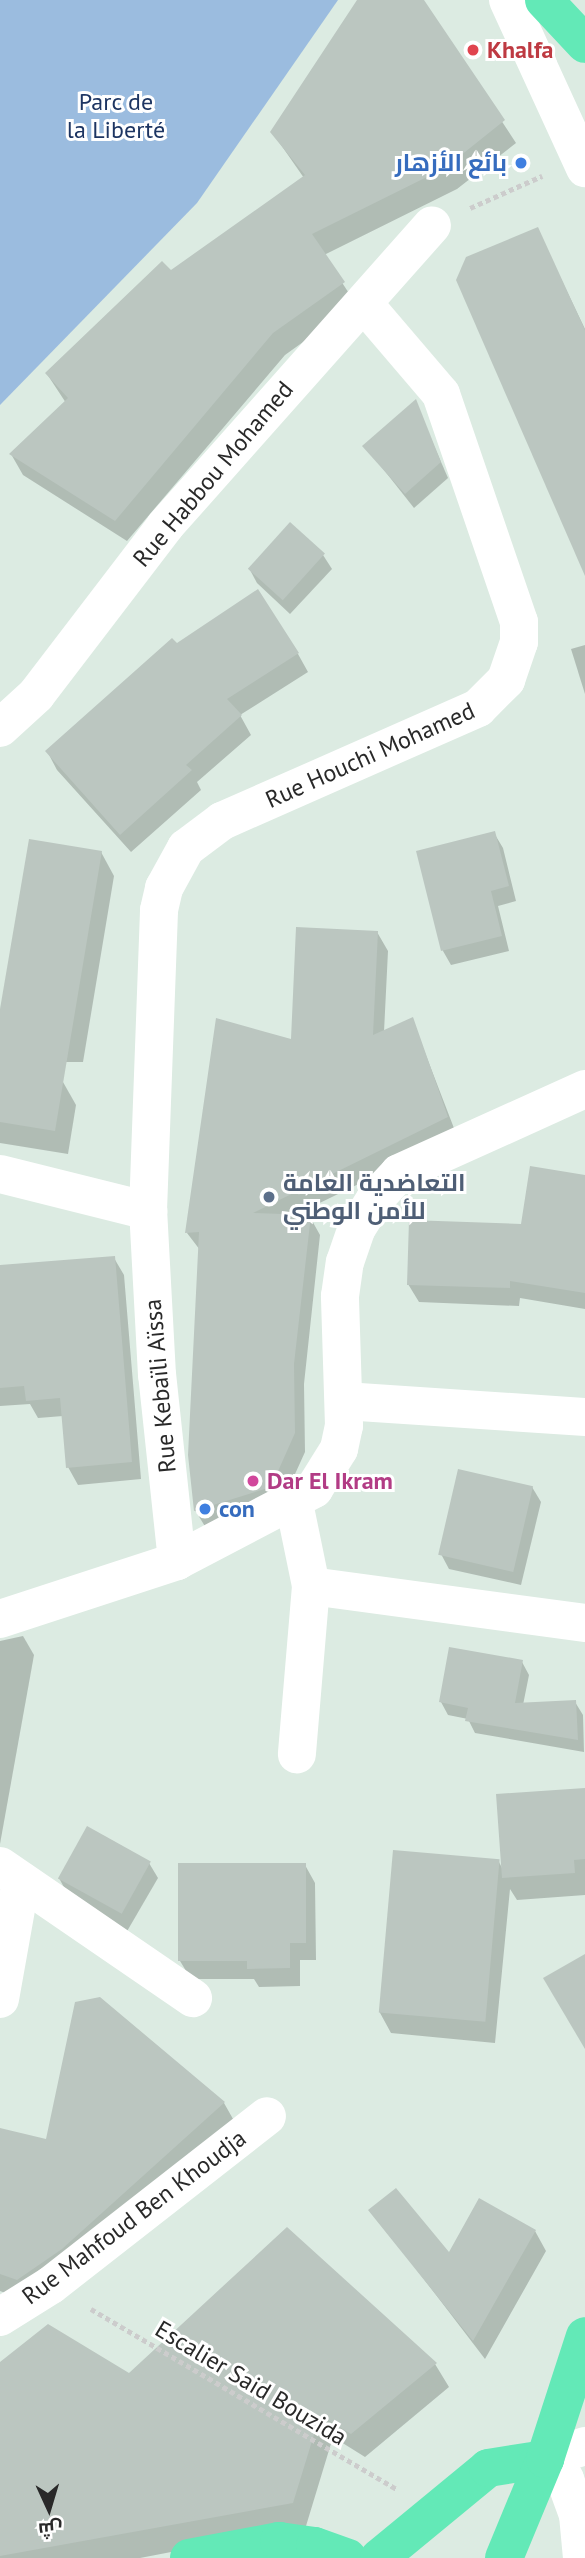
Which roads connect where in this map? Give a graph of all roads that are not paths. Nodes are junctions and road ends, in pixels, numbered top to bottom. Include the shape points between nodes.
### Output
1 (508, 0) edge
2 (544, 0) edge
3 (585, 44) edge
4 (583, 163) edge
5 (432, 225) road end
6 (365, 304) junction
7 (0, 728) edge
8 (585, 1089) edge
9 (0, 1174) edge
10 (148, 1211) junction
11 (344, 1401) junction
12 (585, 1417) edge
13 (294, 1503) junction
14 (177, 1560) junction
15 (311, 1586) junction
16 (0, 1619) edge
17 (585, 1623) edge
18 (297, 1754) dead end
19 (11, 1873) edge
20 (0, 1998) edge
21 (193, 1998) dead end
22 (267, 2116) dead end
23 (0, 2317) edge
24 (585, 2336) edge
25 (585, 2446) edge
26 (545, 2459) junction
27 (509, 2555) edge
28 (189, 2558) edge
29 (348, 2558) edge
30 (379, 2558) edge
31 (582, 2558) edge

1 - 4 street
2 - 3 main road
5 - 6 street, Rue Habbou Mohamed
6 - 7 street, Rue Habbou Mohamed via 164,526 36,695
6 - 10 street, Rue Houchi Mohamed via 441,394 519,622 514,662 494,696 478,708 222,821 202,832 172,867 159,910
8 - 11 street via 399,1173 376,1199 357,1228 345,1262 340,1296
9 - 10 street
10 - 14 street, Rue Kebaïli Aïssa via 157,1375
11 - 12 street
11 - 13 street via 339,1449 314,1489
13 - 14 street
13 - 15 street
14 - 16 street
15 - 17 street
15 - 18 street
19 - 20 street
19 - 21 street
22 - 23 street, Rue Mahfoud Ben Khoudja via 51,2285
24 - 26 main road
25 - 26 street
26 - 27 main road via 522,2507
26 - 30 main road via 488,2468
26 - 31 street via 565,2479 578,2515
28 - 29 main road via 279,2542 315,2546

